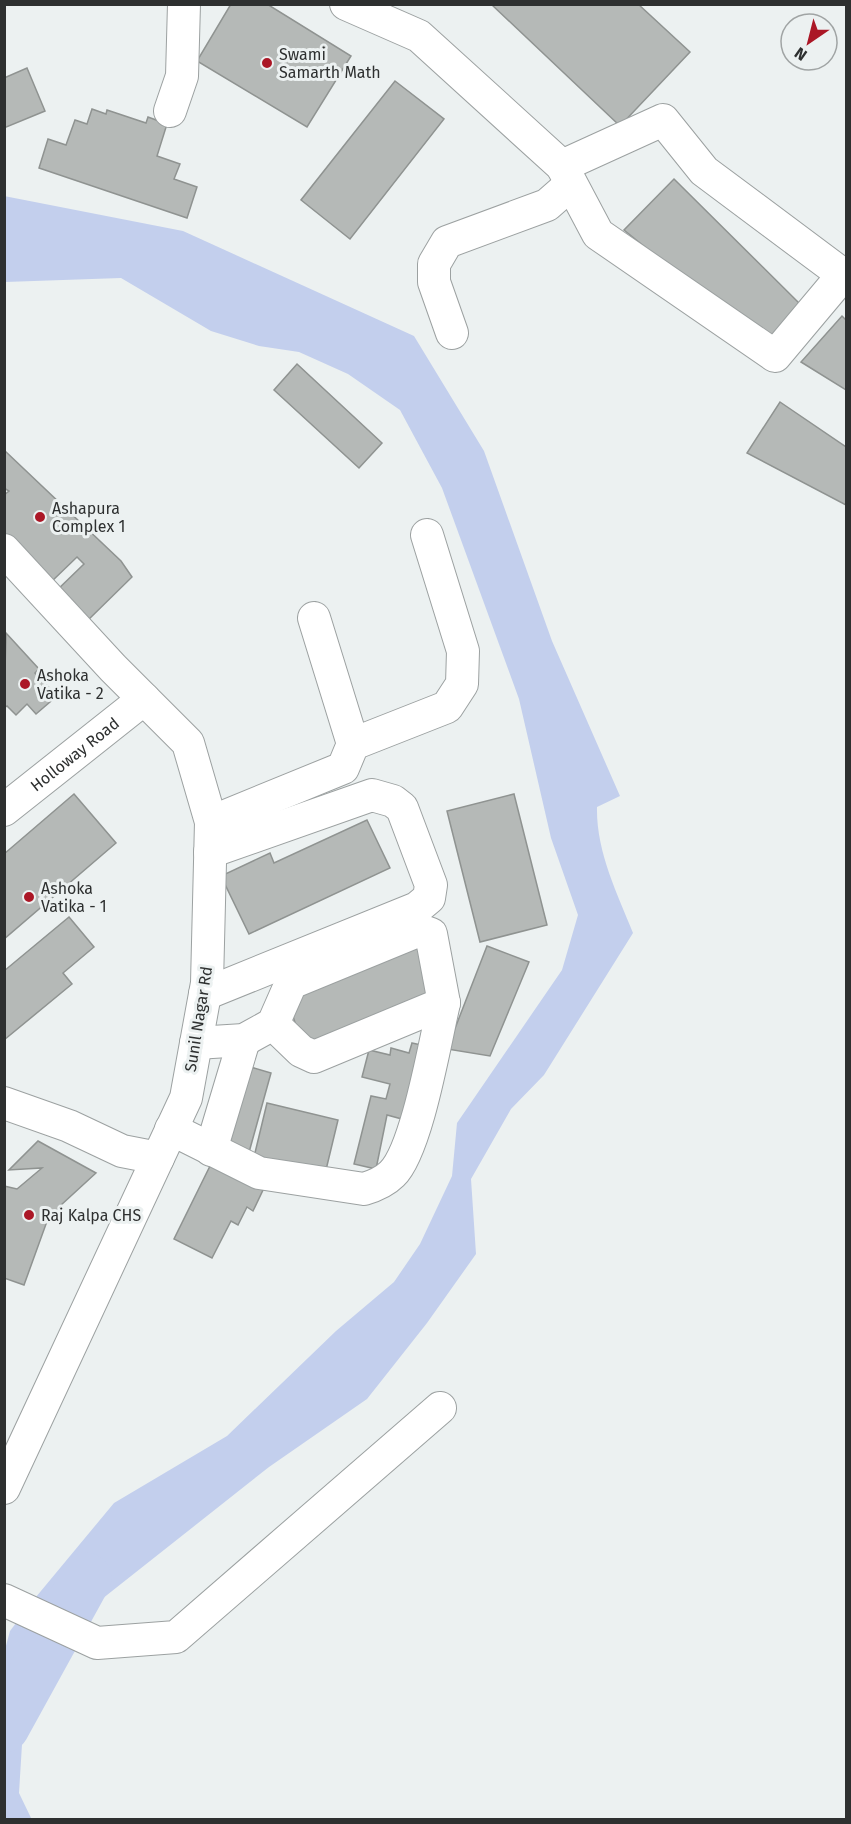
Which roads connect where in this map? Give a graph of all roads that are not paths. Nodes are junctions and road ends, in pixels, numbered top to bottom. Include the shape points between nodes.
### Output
1 (184, 4) edge
2 (346, 4) edge
3 (170, 111) dead end
4 (566, 175) junction
5 (845, 276) edge
6 (452, 333) dead end
7 (427, 535) dead end
8 (4, 550) edge
9 (315, 618) dead end
10 (144, 699) junction
11 (353, 744) junction
12 (4, 810) edge
13 (210, 837) junction
14 (205, 994) junction
15 (444, 1003) junction
16 (273, 1024) junction
17 (244, 1040) junction
18 (196, 1043) junction
19 (4, 1103) edge
20 (171, 1129) junction
21 (211, 1150) junction
22 (158, 1158) junction
23 (440, 1408) dead end
24 (4, 1488) edge
25 (5, 1600) edge

1 - 3 street via 182,76
2 - 4 street via 419,36
4 - 5 street via 663,120 704,171
4 - 5 street via 598,234 775,356
4 - 6 street via 547,205 447,242 434,264 434,282
7 - 11 street via 463,651 462,684 447,707
8 - 10 street, Sunil Nagar Rd
9 - 11 street
10 - 12 street, Holloway Road
10 - 13 street, Sunil Nagar Rd via 188,743
11 - 13 street via 343,768
13 - 14 street, Sunil Nagar Rd
13 - 14 street via 372,795 402,808 431,885 429,898 417,908
14 - 18 street, Sunil Nagar Rd
15 - 16 street via 314,1057 301,1052
15 - 16 street via 431,934 420,930 291,983
15 - 21 street via 410,1147 394,1173 380,1183 364,1189 259,1173
16 - 17 street
17 - 18 street
17 - 21 street
18 - 20 street, Sunil Nagar Rd via 186,1098
19 - 22 street via 69,1126 122,1151
20 - 21 street
20 - 22 street, Sunil Nagar Rd
22 - 24 street, Sunil Nagar Rd
23 - 25 street via 176,1637 97,1643

